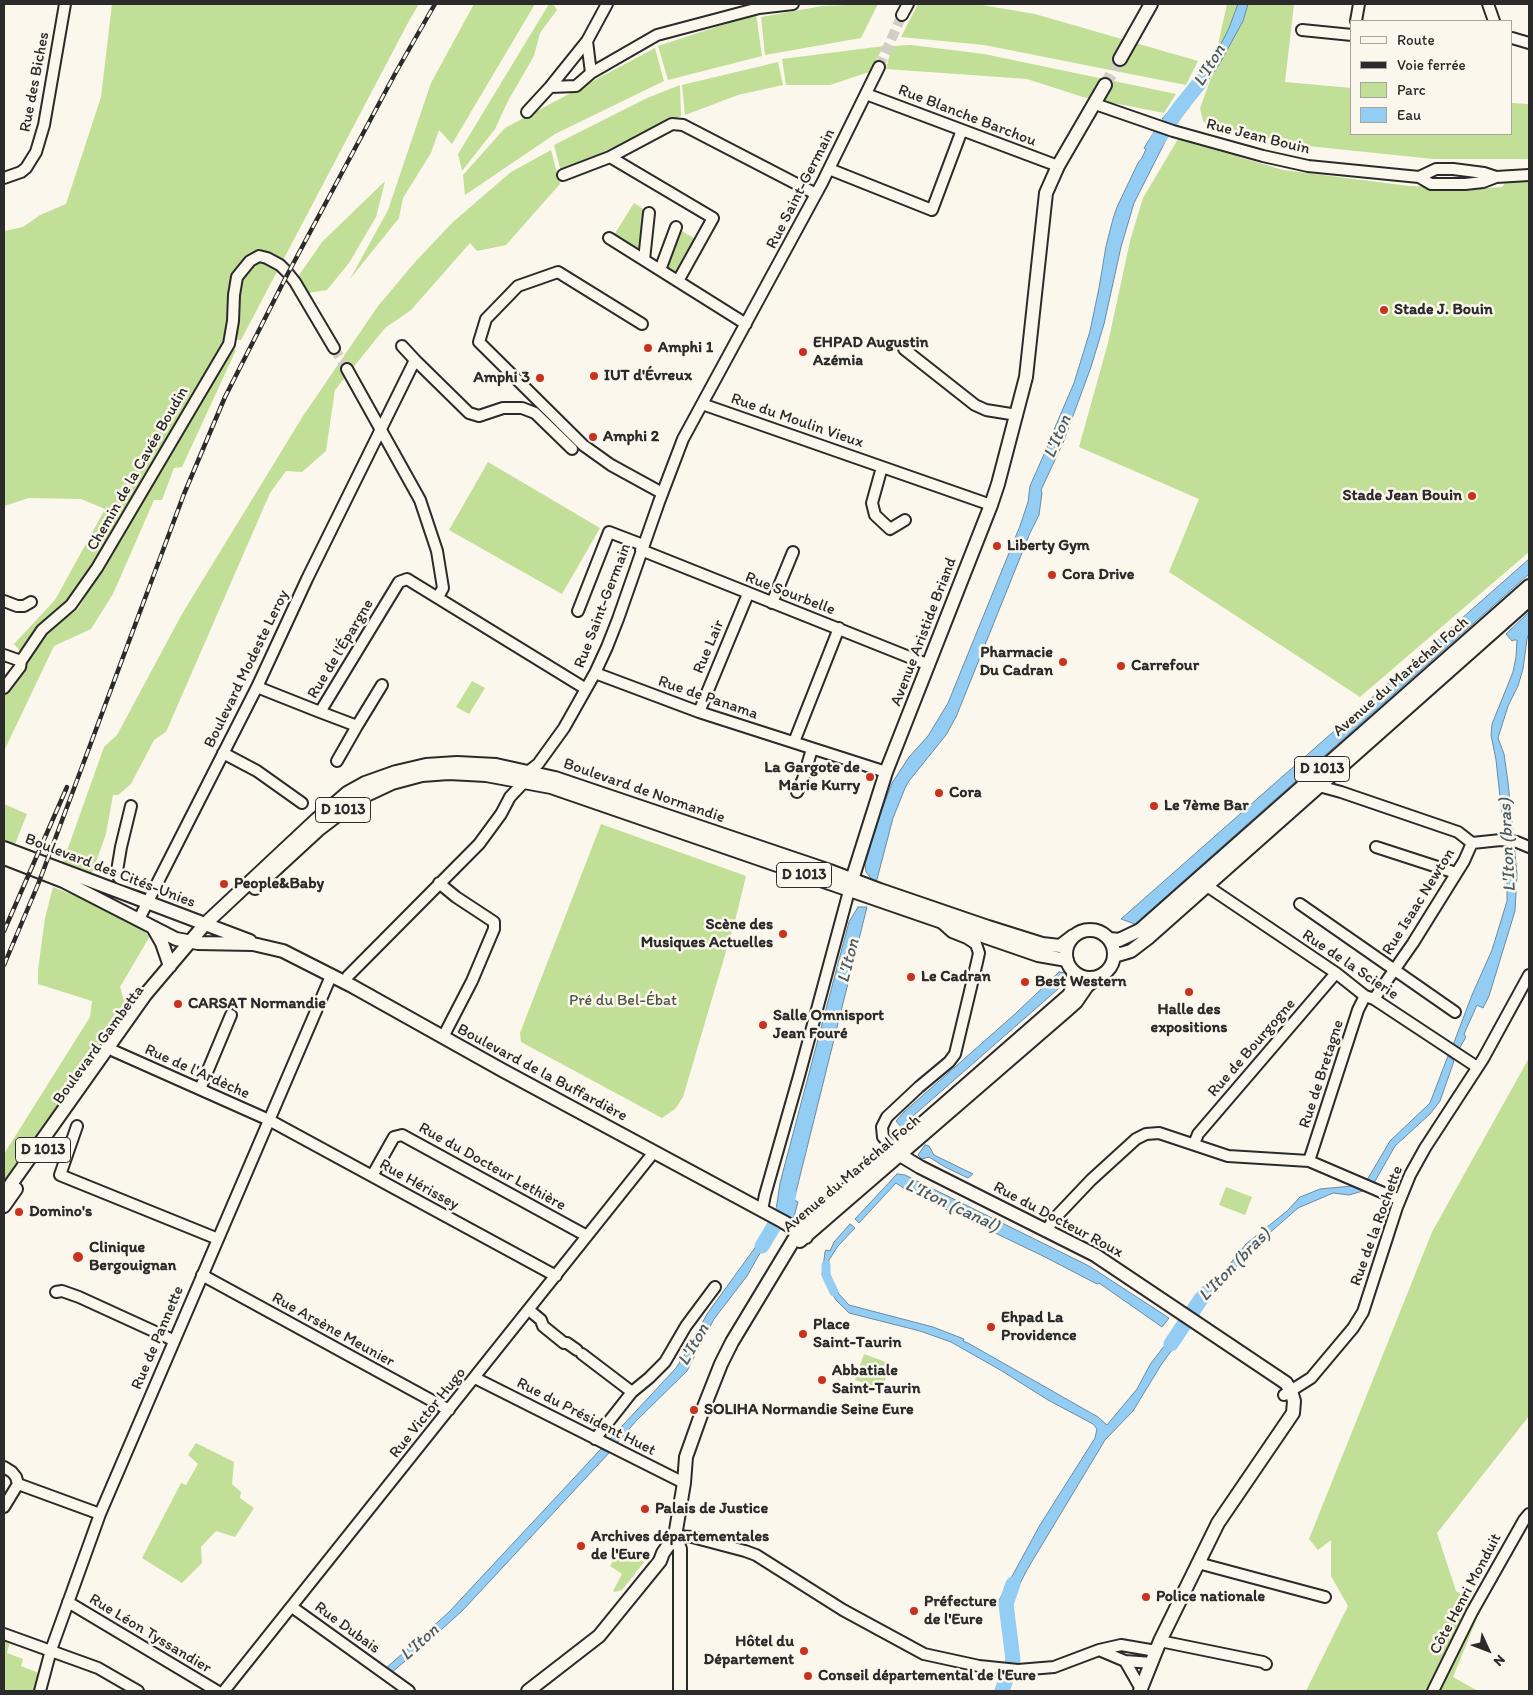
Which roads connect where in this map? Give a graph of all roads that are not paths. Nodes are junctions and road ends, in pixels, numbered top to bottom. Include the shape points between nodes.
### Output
1 (65, 4) edge
2 (607, 4) edge
3 (793, 4) edge
4 (908, 4) edge
5 (1151, 4) edge
6 (1359, 4) edge
7 (1488, 4) edge
8 (902, 16) tunnel mouth
9 (1356, 20) edge
10 (1494, 20) edge
11 (1302, 30) dead end
12 (1350, 35) edge
13 (1513, 38) edge
14 (587, 41) junction
15 (1529, 43) edge
16 (1120, 59) tunnel mouth
17 (878, 66) tunnel mouth
18 (591, 73) junction
19 (1105, 85) tunnel mouth
20 (550, 87) junction
21 (866, 94) junction
22 (1094, 104) junction
23 (527, 112) dead end
24 (962, 130) junction
25 (610, 157) junction
26 (1058, 166) junction
27 (829, 169) junction
28 (563, 175) dead end
29 (1529, 175) edge
30 (1419, 177) junction
31 (1496, 177) junction
32 (4, 178) edge
33 (816, 194) junction
34 (649, 213) dead end
35 (676, 227) dead end
36 (609, 238) dead end
37 (644, 260) junction
38 (660, 270) junction
39 (678, 281) junction
40 (642, 324) dead end
41 (746, 324) junction
42 (402, 346) dead end
43 (334, 348) tunnel mouth
44 (904, 349) dead end
45 (415, 360) junction
46 (347, 369) tunnel mouth
47 (702, 404) junction
48 (1017, 415) junction
49 (380, 431) junction
50 (572, 449) dead end
51 (882, 467) junction
52 (662, 493) junction
53 (991, 506) junction
54 (905, 520) dead end
55 (642, 547) junction
56 (793, 552) dead end
57 (1529, 586) edge
58 (748, 594) junction
59 (438, 598) junction
60 (4, 600) edge
61 (1529, 600) edge
62 (31, 602) dead end
63 (772, 603) junction
64 (578, 611) dead end
65 (839, 628) junction
66 (4, 655) edge
67 (21, 661) junction
68 (929, 665) junction
69 (595, 673) junction
70 (382, 685) dead end
71 (257, 687) junction
72 (4, 688) edge
73 (586, 689) junction
74 (320, 712) junction
75 (699, 712) junction
76 (357, 726) junction
77 (794, 742) junction
78 (812, 749) junction
79 (223, 753) junction
80 (337, 761) dead end
81 (886, 772) junction
82 (527, 776) junction
83 (1319, 786) junction
84 (797, 792) dead end
85 (302, 803) dead end
86 (131, 806) dead end
87 (1472, 842) junction
88 (1376, 847) dead end
89 (1529, 847) edge
90 (4, 848) edge
91 (4, 858) edge
92 (1456, 873) junction
93 (439, 883) junction
94 (851, 885) junction
95 (1207, 886) junction
96 (154, 890) junction
97 (148, 902) junction
98 (1300, 904) dead end
99 (230, 905) junction
100 (139, 919) junction
101 (942, 921) junction
102 (204, 924) junction
103 (153, 928) junction
104 (1074, 936) junction
105 (1110, 939) junction
106 (194, 943) junction
107 (259, 945) junction
108 (1114, 956) junction
109 (170, 966) junction
110 (1070, 966) junction
111 (1394, 970) junction
112 (1336, 973) junction
113 (1529, 975) edge
114 (331, 976) junction
115 (1100, 976) junction
116 (345, 983) junction
117 (1370, 998) junction
118 (1455, 1012) dead end
119 (231, 1015) dead end
120 (444, 1037) junction
121 (114, 1051) junction
122 (1477, 1067) junction
123 (200, 1089) junction
124 (269, 1120) junction
125 (77, 1126) dead end
126 (1194, 1144) junction
127 (897, 1151) junction
128 (654, 1152) junction
129 (1309, 1161) junction
130 (372, 1176) junction
131 (4, 1194) edge
132 (765, 1195) junction
133 (1400, 1200) junction
134 (746, 1202) junction
135 (4, 1206) edge
136 (772, 1215) junction
137 (1046, 1231) junction
138 (803, 1234) junction
139 (587, 1236) junction
140 (218, 1239) junction
141 (202, 1275) junction
142 (556, 1276) junction
143 (715, 1287) dead end
144 (56, 1292) dead end
145 (529, 1310) junction
146 (173, 1340) junction
147 (475, 1378) junction
148 (632, 1392) junction
149 (1287, 1393) junction
150 (449, 1410) junction
151 (604, 1443) junction
152 (4, 1467) edge
153 (684, 1483) junction
154 (18, 1484) junction
155 (4, 1507) edge
156 (100, 1514) junction
157 (1529, 1514) edge
158 (675, 1536) junction
159 (660, 1561) junction
160 (1198, 1563) junction
161 (679, 1564) junction
162 (1325, 1597) dead end
163 (68, 1602) junction
164 (292, 1607) junction
165 (4, 1634) edge
166 (51, 1650) junction
167 (1099, 1650) junction
168 (1156, 1651) junction
169 (1125, 1662) junction
170 (1266, 1664) dead end
171 (1140, 1690) edge
172 (40, 1691) edge
173 (138, 1691) edge
174 (217, 1691) edge
175 (224, 1691) edge
176 (409, 1691) edge
177 (528, 1691) edge
178 (680, 1691) edge
179 (1433, 1691) edge

1 - 32 street, Rue des Biches via 44,125 36,152 26,168
2 - 14 street
3 - 18 street via 758,8 657,35
4 - 8 street
5 - 16 main road
6 - 9 street
7 - 10 street
11 - 12 street
13 - 15 street
14 - 18 street
14 - 20 street
17 - 21 street, Rue Saint-Germain
18 - 20 street via 576,86
19 - 22 main road, Avenue Aristide Briand
20 - 23 street
21 - 24 street, Rue Blanche Barchou
21 - 27 street, Rue Saint-Germain
22 - 26 main road, Avenue Aristide Briand
22 - 30 street, Rue Jean Bouin via 1173,131 1280,161
24 - 26 street, Rue Blanche Barchou
24 - 27 street via 932,210
25 - 28 street
25 - 33 street via 672,124 683,125
25 - 39 street via 713,218
26 - 48 main road, Avenue Aristide Briand via 1043,206 1026,377
27 - 33 street, Rue Saint-Germain
29 - 31 street, Rue Jean Bouin
30 - 31 street, Rue Jean Bouin via 1436,169 1474,171
30 - 31 street, Rue Jean Bouin via 1431,184 1465,184
33 - 41 street, Rue Saint-Germain
34 - 37 street
35 - 38 street
36 - 37 street
37 - 38 street
38 - 39 street
39 - 41 street
40 - 52 street via 558,272 518,286 486,319 479,342 583,445 611,465
41 - 47 street, Rue Saint-Germain
42 - 45 street
43 - 67 street, Chemin de la Cavée Boudin via 291,276 267,258 259,256 250,260 238,277 229,344 97,568 71,605 42,630
44 - 48 street via 976,405
45 - 49 street, Boulevard Modeste Leroy
45 - 50 street via 469,413 479,416 503,408 522,408 535,413
46 - 49 street
47 - 51 street, Rue du Moulin Vieux
47 - 52 street, Rue Saint-Germain via 683,439
48 - 53 main road, Avenue Aristide Briand
49 - 59 street via 420,500 433,537 443,588
49 - 71 street, Boulevard Modeste Leroy
51 - 53 street, Rue du Moulin Vieux
51 - 54 street via 872,503 875,515 890,529
52 - 55 street, Rue Saint-Germain
53 - 68 main road, Avenue Aristide Briand
55 - 58 street, Rue Sourbelle
55 - 64 street, Rue Sourbelle via 609,532
55 - 69 street, Rue Saint-Germain via 618,619
56 - 63 street
57 - 105 main road, Avenue du Maréchal Foch / D 1013 via 1140,930 1119,940
58 - 63 street, Rue Sourbelle
58 - 75 street, Rue Lair
59 - 73 street
59 - 74 street, Rue de l'Épargne via 406,579 399,582
60 - 62 street via 17,606
61 - 83 main road, Avenue du Maréchal Foch / D 1013
63 - 65 street, Rue Sourbelle
65 - 68 street, Rue Sourbelle
65 - 77 street
66 - 67 street
67 - 72 street, Chemin de la Cavée Boudin via 20,668
68 - 81 main road, Avenue Aristide Briand
69 - 73 street, Rue Saint-Germain
69 - 75 street, Rue de Panama
70 - 76 street
71 - 74 street, Rue de l'Épargne
71 - 79 street, Boulevard Modeste Leroy
73 - 82 street, Rue Saint-Germain via 564,728
74 - 76 street
75 - 77 street, Rue de Panama
76 - 80 street
77 - 78 street, Rue de Panama
78 - 81 street, Rue de Panama
78 - 84 street
79 - 85 street via 257,771
79 - 96 street, Boulevard Modeste Leroy
81 - 94 main road, Avenue Aristide Briand
82 - 93 street, Rue Saint-Germain via 479,844
82 - 94 main road, Boulevard de Normandie / D 1013 via 555,778
82 - 99 main road, Boulevard de Normandie / D 1013 via 449,772 392,783 360,798 335,815
83 - 87 street via 1458,832
83 - 95 main road, Avenue du Maréchal Foch / D 1013
86 - 96 street via 117,870 119,878
87 - 89 street, Rue Isaac Newton via 1501,840
87 - 92 street, Rue Isaac Newton
88 - 92 street
90 - 97 main road, Boulevard des Cités-Unies
91 - 100 main road, Boulevard des Cités-Unies via 63,881
92 - 111 street, Rue Isaac Newton
93 - 116 street, Rue Saint-Germain via 348,976
93 - 120 street via 494,922 472,981
94 - 101 main road, Boulevard de Normandie / D 1013
94 - 104 main road, Boulevard de Normandie / D 1013 via 880,890 1042,944 1060,946
94 - 132 street, Avenue Aristide Briand
95 - 108 main road, Avenue du Maréchal Foch / D 1013 via 1131,951
95 - 112 street, Rue de la Scierie
96 - 97 street, Boulevard Modeste Leroy
97 - 100 street, Boulevard Modeste Leroy
97 - 102 main road, Boulevard des Cités-Unies
98 - 111 street
99 - 102 main road, Boulevard Gambetta / D 1013
99 - 102 main road via 205,916
100 - 103 main road, Boulevard des Cités-Unies
101 - 110 main road, Boulevard de Normandie / D 1013
101 - 127 street via 952,932 976,944 979,953 955,1054 884,1122 883,1137
102 - 106 main road, Boulevard Gambetta / D 1013
102 - 107 main road, Boulevard de la Buffardière
103 - 106 main road, Boulevard des Cités-Unies
103 - 109 main road
104 - 105 main road via 1091,929
104 - 110 main road via 1067,947
105 - 108 main road
106 - 107 main road, Boulevard de la Buffardière
106 - 109 main road, D 1013
106 - 121 main road, Boulevard Gambetta / D 1013
107 - 114 main road, Boulevard de la Buffardière via 283,951
108 - 115 main road via 1110,968
109 - 131 main road, D 1013 via 145,995
110 - 115 main road via 1086,978
110 - 127 main road, Avenue du Maréchal Foch via 1073,987 1069,995
111 - 117 street, Rue Isaac Newton
111 - 118 street
112 - 117 street, Rue de la Scierie
112 - 126 street, Rue de Bourgogne via 1198,1134
113 - 122 street, Rue de la Rochette
114 - 116 main road, Boulevard de la Buffardière
114 - 124 street, Rue de Pannette
115 - 127 main road, Avenue du Maréchal Foch via 1066,1011
116 - 120 main road, Boulevard de la Buffardière
117 - 122 street, Rue de la Scierie
117 - 129 street, Rue de Bretagne via 1358,1010
119 - 123 street
120 - 128 main road, Boulevard de la Buffardière
121 - 123 street, Rue de l'Ardèche
121 - 135 main road, Boulevard Gambetta / D 1013
122 - 133 street, Rue de la Rochette via 1425,1148
123 - 124 street, Rue de l'Ardèche
124 - 130 street, Rue Hérissey
124 - 140 street, Rue de Pannette
125 - 140 street via 60,1175
126 - 129 street via 1228,1156
126 - 137 street via 1159,1133 1136,1139 1091,1180
127 - 137 main road, Rue du Docteur Roux via 920,1167
127 - 138 main road, Avenue du Maréchal Foch
128 - 134 main road, Boulevard de la Buffardière
128 - 139 street, Rue Victor Hugo
129 - 133 street
130 - 139 street, Rue du Docteur Lethière via 394,1137 402,1135
130 - 142 street, Rue Hérissey
132 - 134 street
132 - 136 street, Avenue Aristide Briand
133 - 149 street, Rue de la Rochette via 1363,1312 1311,1378
134 - 136 main road, Boulevard de la Buffardière
136 - 138 main road, Boulevard de la Buffardière
137 - 149 main road, Rue du Docteur Roux via 1095,1255 1194,1321 1216,1343
138 - 153 main road, Avenue du Maréchal Foch via 790,1248 721,1364 686,1457
139 - 142 street, Rue Victor Hugo
140 - 141 street, Rue de Pannette
141 - 146 street, Rue de Pannette
141 - 150 street, Rue Arsène Meunier
142 - 145 street, Rue Victor Hugo
143 - 148 street via 665,1362
144 - 146 street via 79,1297
145 - 147 street, Rue Victor Hugo
145 - 148 street via 543,1326
146 - 156 street, Rue de Pannette
147 - 150 street, Rue Victor Hugo
147 - 151 street, Rue du Président Huet
148 - 151 street
149 - 160 main road via 1294,1400 1293,1413 1218,1523
150 - 164 street, Rue Victor Hugo
151 - 153 street, Rue du Président Huet
152 - 154 street via 12,1472
153 - 158 main road
154 - 155 street
154 - 156 street
156 - 163 street, Rue de Pannette
157 - 179 street, Côte Henri Monduit via 1472,1612
158 - 159 main road
158 - 161 main road via 680,1549
158 - 167 street via 692,1537 750,1553 843,1610 924,1654 979,1666 1018,1670 1054,1667
159 - 161 main road via 668,1558
159 - 177 main road via 599,1636
160 - 162 street
160 - 168 main road
161 - 178 main road
163 - 166 street, Rue de Pannette
163 - 174 street, Rue Léon Tyssandier
164 - 175 street, Rue Victor Hugo
164 - 176 street, Rue Dubais
165 - 166 street
166 - 172 street, Rue de Pannette
166 - 173 street via 98,1668
167 - 168 street via 1121,1645
167 - 169 street
168 - 169 street
168 - 170 street
168 - 171 main road
169 - 171 street

